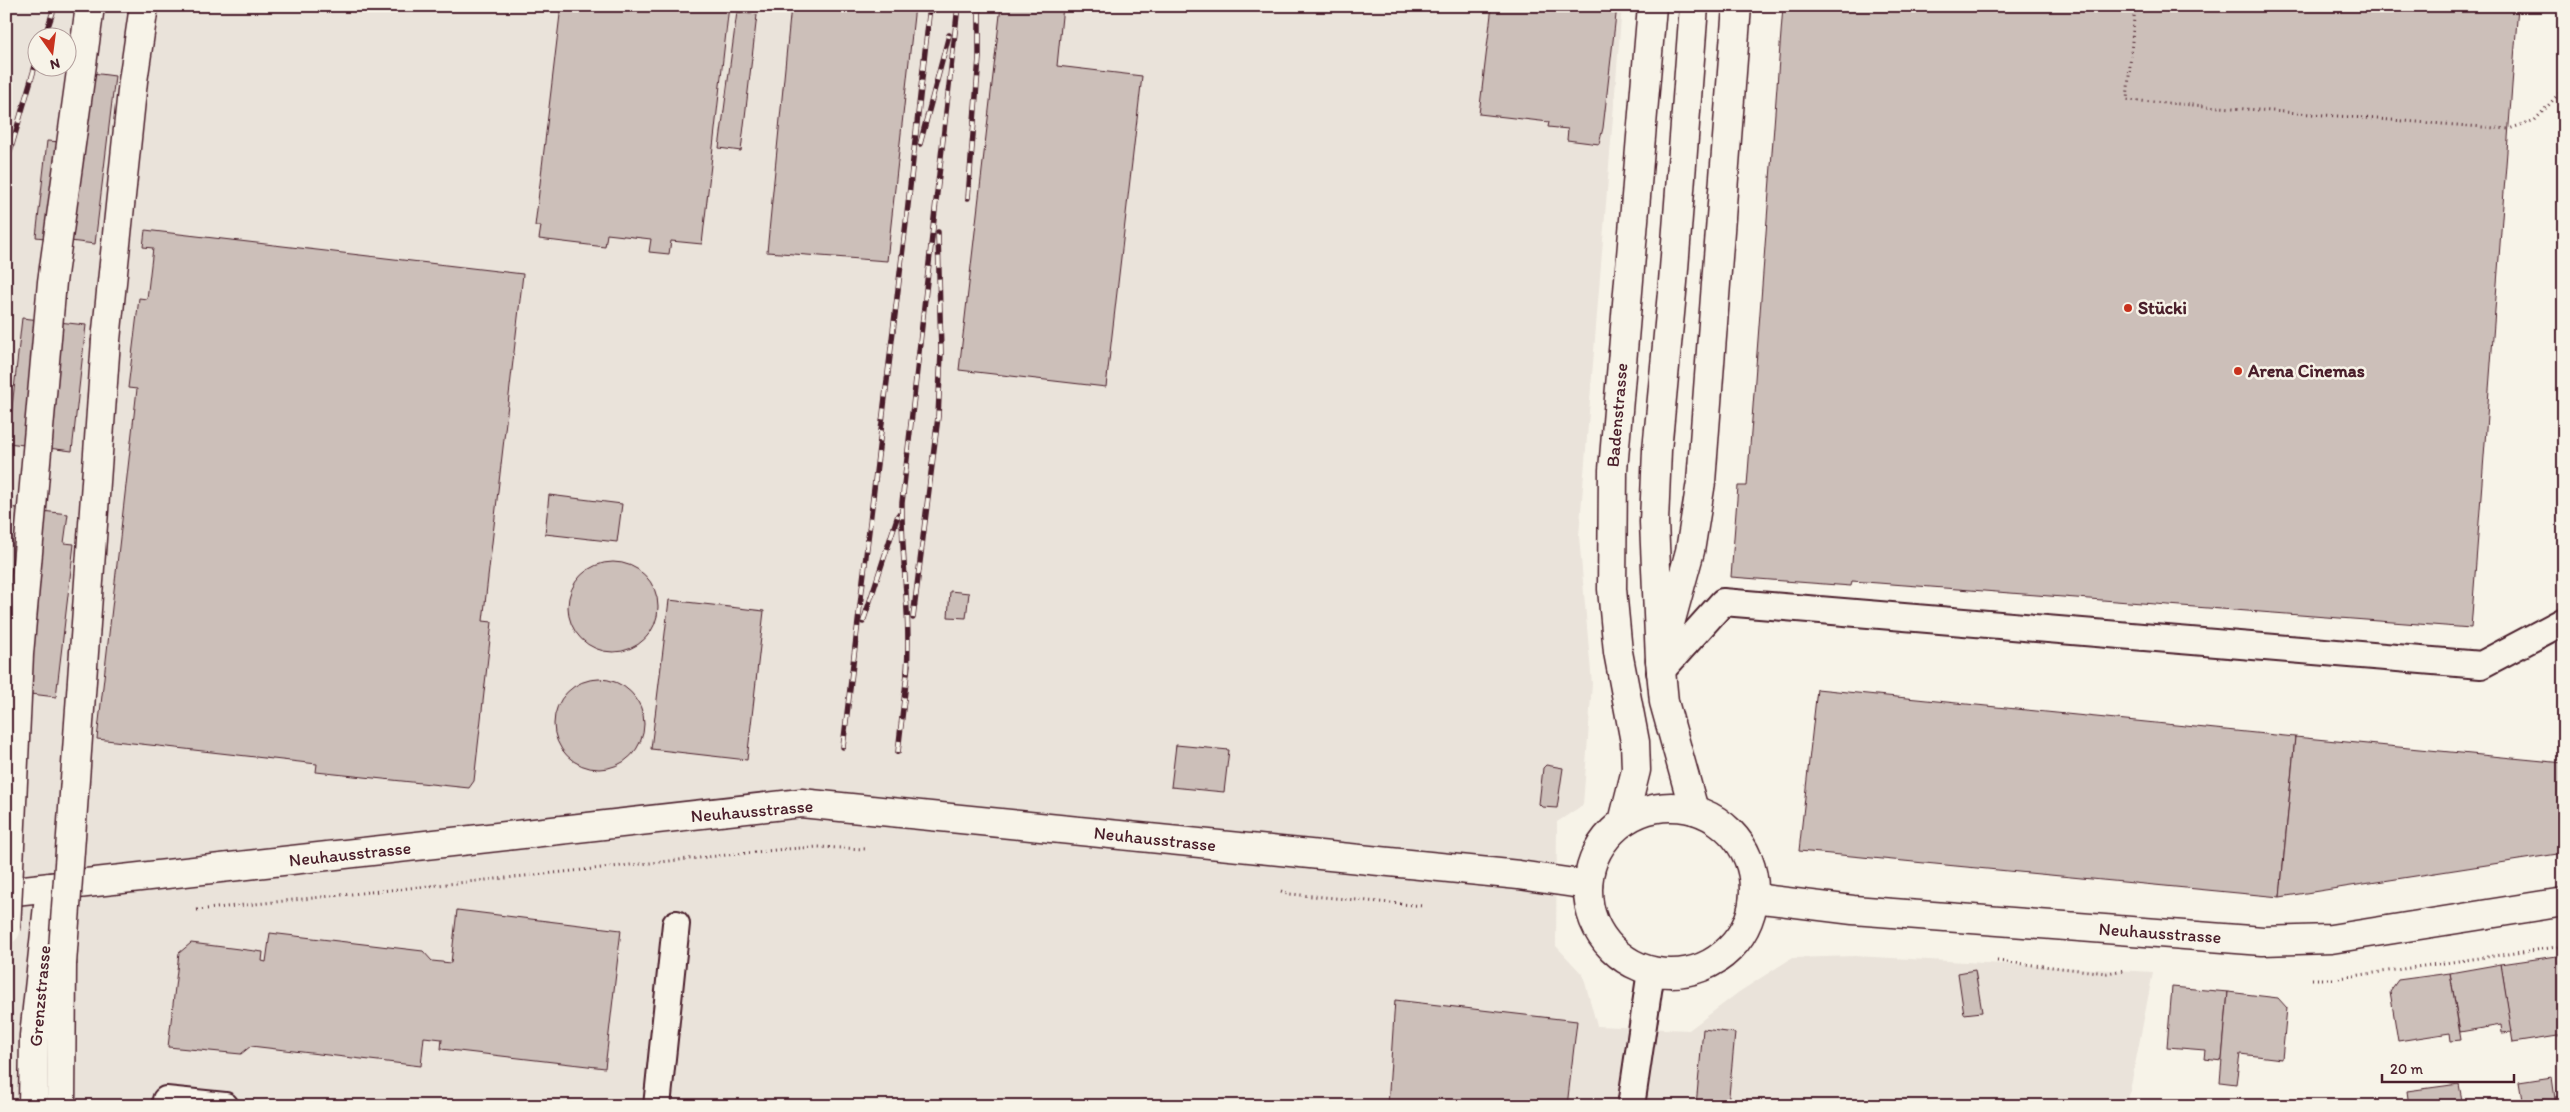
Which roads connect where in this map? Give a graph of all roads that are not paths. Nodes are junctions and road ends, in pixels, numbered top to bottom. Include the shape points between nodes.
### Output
1 (90, 6) edge
2 (144, 6) edge
3 (1652, 6) edge
4 (1694, 6) edge
5 (1737, 6) edge
6 (2564, 621) edge
7 (1660, 666) junction
8 (1694, 810) junction
9 (1623, 822) junction
10 (1588, 885) junction
11 (50, 887) junction
12 (6, 892) edge
13 (1754, 898) junction
14 (2564, 902) edge
15 (676, 924) dead end
16 (6, 930) edge
17 (1651, 971) junction
18 (33, 1106) edge
19 (61, 1106) edge
20 (166, 1106) edge
21 (225, 1106) edge
22 (657, 1106) edge
23 (1631, 1106) edge

1 - 16 main road, bridge via 52,282 19,654
2 - 19 main road, bridge via 133,80 106,340 62,964
3 - 9 main road, Badenstrasse via 1611,514 1615,620 1636,770
4 - 7 main road via 1657,450 1655,513
5 - 7 main road via 1701,482 1690,551
6 - 7 lane via 2481,665 1723,602
7 - 8 main road via 1664,702
8 - 9 main road via 1664,807 1644,811
8 - 13 main road via 1718,821 1733,834 1746,853 1752,871
9 - 10 main road via 1605,840 1593,861
10 - 11 main road, Neuhausstrasse via 1519,875 801,803
10 - 17 main road via 1590,908 1598,930 1611,949
11 - 12 main road, Neuhausstrasse
11 - 18 main road, Grenzstrasse via 34,1036
13 - 14 main road, Neuhausstrasse via 1853,910 2263,941 2331,939
13 - 17 main road via 1749,921 1737,942 1719,958 1698,969 1675,973
15 - 22 lane
17 - 23 lane
20 - 21 lane via 166,1100

